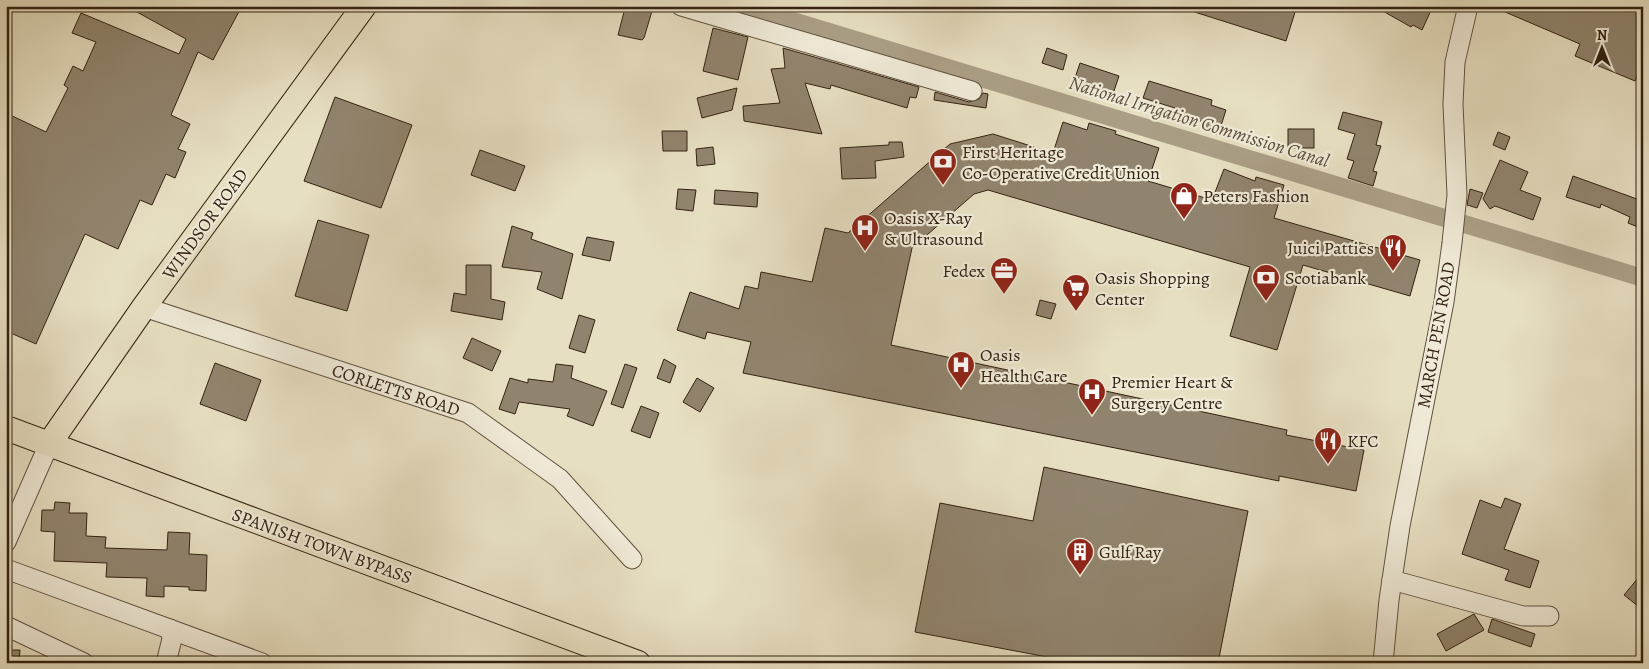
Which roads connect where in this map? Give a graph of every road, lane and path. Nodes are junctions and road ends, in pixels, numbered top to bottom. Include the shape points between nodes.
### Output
1 (364, 6) edge
2 (680, 6) edge
3 (1468, 6) edge
4 (972, 92) dead end
5 (144, 308) junction
6 (6, 428) edge
7 (49, 444) junction
8 (6, 542) edge
9 (632, 559) dead end
10 (6, 569) edge
11 (1392, 580) junction
12 (1549, 616) dead end
13 (6, 626) edge
14 (170, 629) junction
15 (84, 663) edge
16 (166, 663) edge
17 (262, 663) edge
18 (638, 663) edge
19 (1383, 663) edge

1 - 5 main road, WINDSOR ROAD
2 - 4 street
3 - 11 street, MARCH PEN ROAD via 1455,62 1453,104 1457,195 1452,243
5 - 7 main road, WINDSOR ROAD
5 - 9 street, CORLETTS ROAD via 468,413 560,479
6 - 7 main road, SPANISH TOWN BYPASS
7 - 8 street
7 - 18 main road, SPANISH TOWN BYPASS
10 - 14 street
11 - 12 street via 1523,616
11 - 19 street, MARCH PEN ROAD
13 - 15 street
14 - 16 street via 172,639
14 - 17 street

